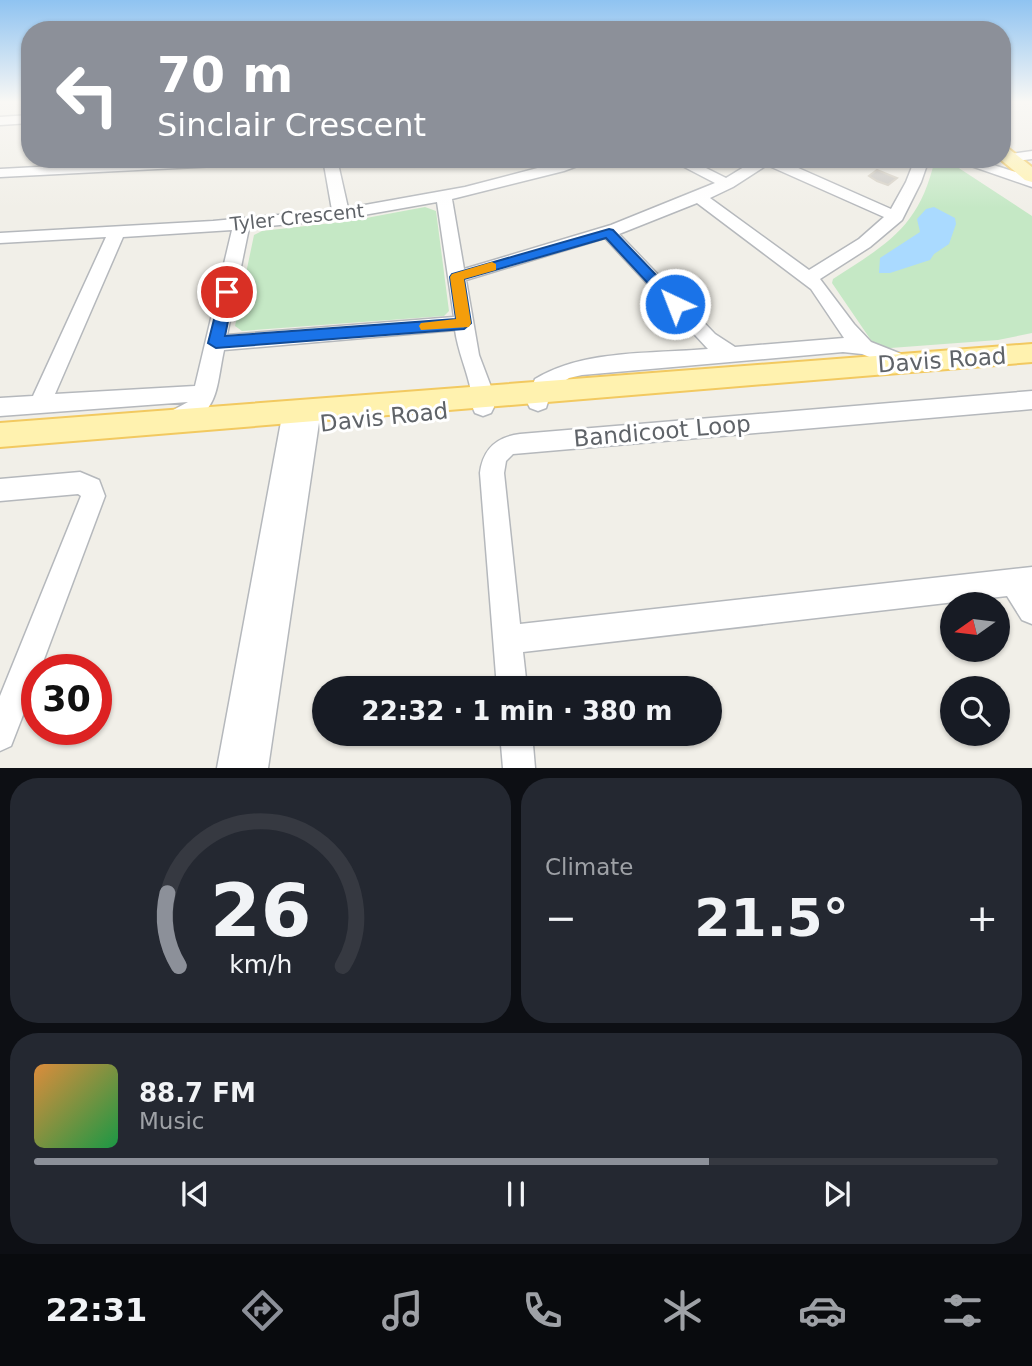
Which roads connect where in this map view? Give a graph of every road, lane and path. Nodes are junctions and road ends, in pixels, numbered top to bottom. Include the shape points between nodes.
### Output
1 (1011, 155) edge
2 (1032, 155) edge
3 (1011, 160) edge
4 (99, 168) edge
5 (333, 168) edge
6 (344, 168) edge
7 (553, 168) edge
8 (695, 168) edge
9 (752, 168) edge
10 (788, 168) edge
11 (799, 168) edge
12 (919, 168) edge
13 (987, 168) edge
14 (0, 173) edge
15 (1032, 176) edge
16 (1032, 182) edge
17 (728, 184) junction
18 (444, 195) junction
19 (700, 198) junction
20 (348, 213) junction
21 (898, 214) junction
22 (242, 224) junction
23 (117, 231) junction
24 (609, 233) junction
25 (0, 238) edge
26 (457, 277) junction
27 (808, 278) junction
28 (464, 323) junction
29 (852, 340) junction
30 (216, 343) junction
31 (707, 348) junction
32 (1032, 353) edge
33 (902, 362) junction
34 (539, 396) junction
35 (207, 398) junction
36 (475, 402) junction
37 (1027, 403) edge
38 (40, 404) junction
39 (0, 407) edge
40 (301, 418) junction
41 (0, 435) edge
42 (0, 442) edge
43 (0, 490) edge
44 (1022, 581) edge
45 (1032, 610) edge
46 (507, 639) junction
47 (511, 676) edge
48 (0, 735) edge
49 (517, 746) edge
50 (233, 768) edge
51 (252, 768) edge
52 (519, 768) edge

1 - 2 street
3 - 15 main road
4 - 14 street
5 - 20 street
6 - 20 street
7 - 18 street, Tyler Crescent
8 - 17 street
9 - 17 street
10 - 21 street
11 - 21 street
12 - 21 street
13 - 16 street
17 - 19 street
18 - 20 street, Tyler Crescent
18 - 26 street
19 - 24 street
19 - 27 street
20 - 22 street, Tyler Crescent
21 - 27 street via 867,242
22 - 23 street, Tyler Crescent
22 - 30 street
23 - 25 street, Tyler Crescent
23 - 38 street
24 - 26 street
24 - 31 street
26 - 28 street
27 - 29 street via 823,292
28 - 30 street
28 - 36 street
29 - 31 street via 733,355
29 - 33 street
30 - 35 street
31 - 34 street via 574,368 552,379
32 - 33 main road, Davis Road
33 - 34 main road, Davis Road via 644,393
34 - 36 main road, Davis Road
35 - 38 street via 170,394
35 - 40 main road, Davis Road
35 - 41 main road, Davis Road via 169,422
36 - 40 main road, Davis Road
37 - 46 street, Bandicoot Loop via 508,445 498,453 492,473
38 - 39 street
40 - 42 main road, Davis Road via 139,439
40 - 50 street
40 - 51 street
43 - 48 street via 80,483 90,488 93,496
44 - 45 street
44 - 46 street
46 - 47 street, Bandicoot Loop
49 - 52 street

